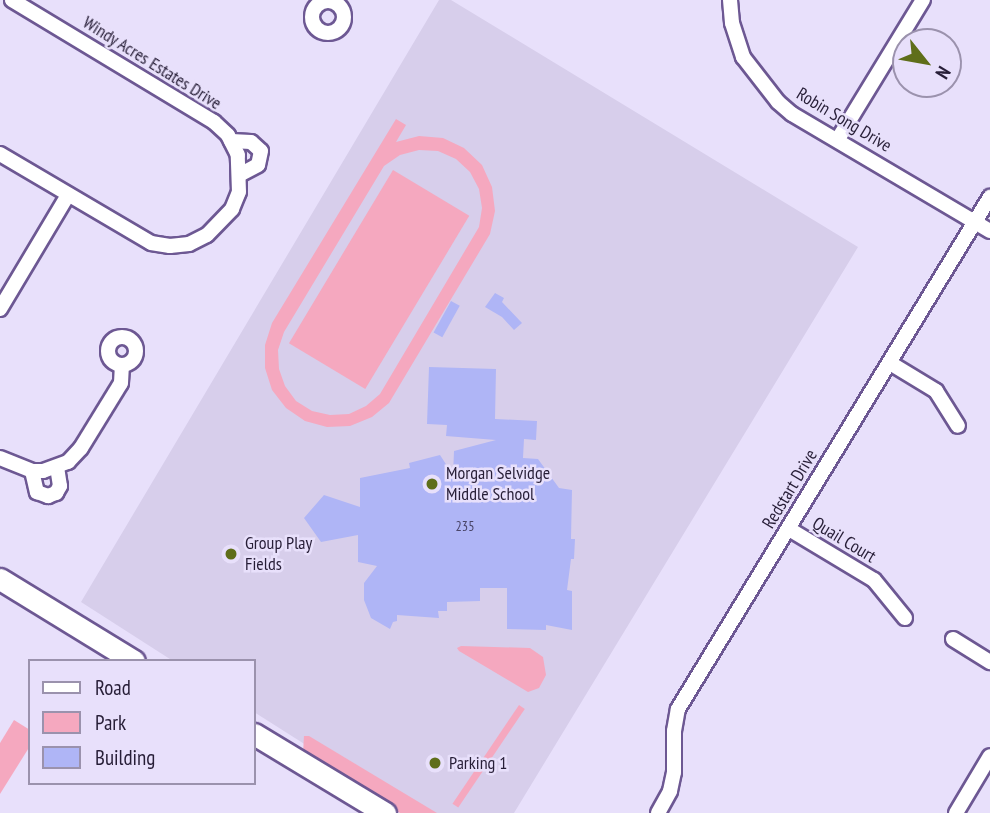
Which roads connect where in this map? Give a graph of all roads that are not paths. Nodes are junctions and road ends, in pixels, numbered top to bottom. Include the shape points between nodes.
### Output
1 (12, 0) edge
2 (300, 0) edge
3 (730, 0) edge
4 (923, 0) edge
5 (314, 8) dead end
6 (838, 139) junction
7 (231, 141) junction
8 (0, 154) edge
9 (239, 175) junction
10 (68, 195) junction
11 (990, 197) edge
12 (975, 223) junction
13 (990, 232) edge
14 (0, 309) edge
15 (890, 363) junction
16 (122, 366) dead end
17 (958, 426) dead end
18 (0, 458) edge
19 (57, 467) junction
20 (32, 471) junction
21 (789, 529) junction
22 (0, 579) edge
23 (905, 618) dead end
24 (953, 639) dead end
25 (131, 659) edge
26 (990, 662) edge
27 (256, 735) edge
28 (990, 756) edge
29 (385, 813) edge
30 (658, 813) edge
31 (956, 813) edge

1 - 7 street, Windy Acres Estates Drive via 214,122
2 - 5 street
3 - 6 street, Robin Song Drive via 734,31 751,71 792,114
4 - 6 street
6 - 12 street, Robin Song Drive
7 - 9 street
7 - 9 street, Windy Acres Estates Drive via 251,142 261,151 258,165
8 - 10 street
9 - 10 street via 239,192 221,224 180,245 151,243
10 - 14 street
11 - 12 street, Redstart Drive
12 - 13 street, Robin Song Drive
12 - 15 street, Redstart Drive
15 - 17 street via 936,391
15 - 21 street, Redstart Drive
16 - 19 street via 121,383 81,448
18 - 20 street
19 - 20 street
19 - 20 street via 60,486 48,496 37,492
21 - 23 street, Quail Court via 874,580
21 - 30 street, Redstart Drive via 678,709 674,772
22 - 25 main road
24 - 26 street
27 - 29 main road
28 - 31 street

